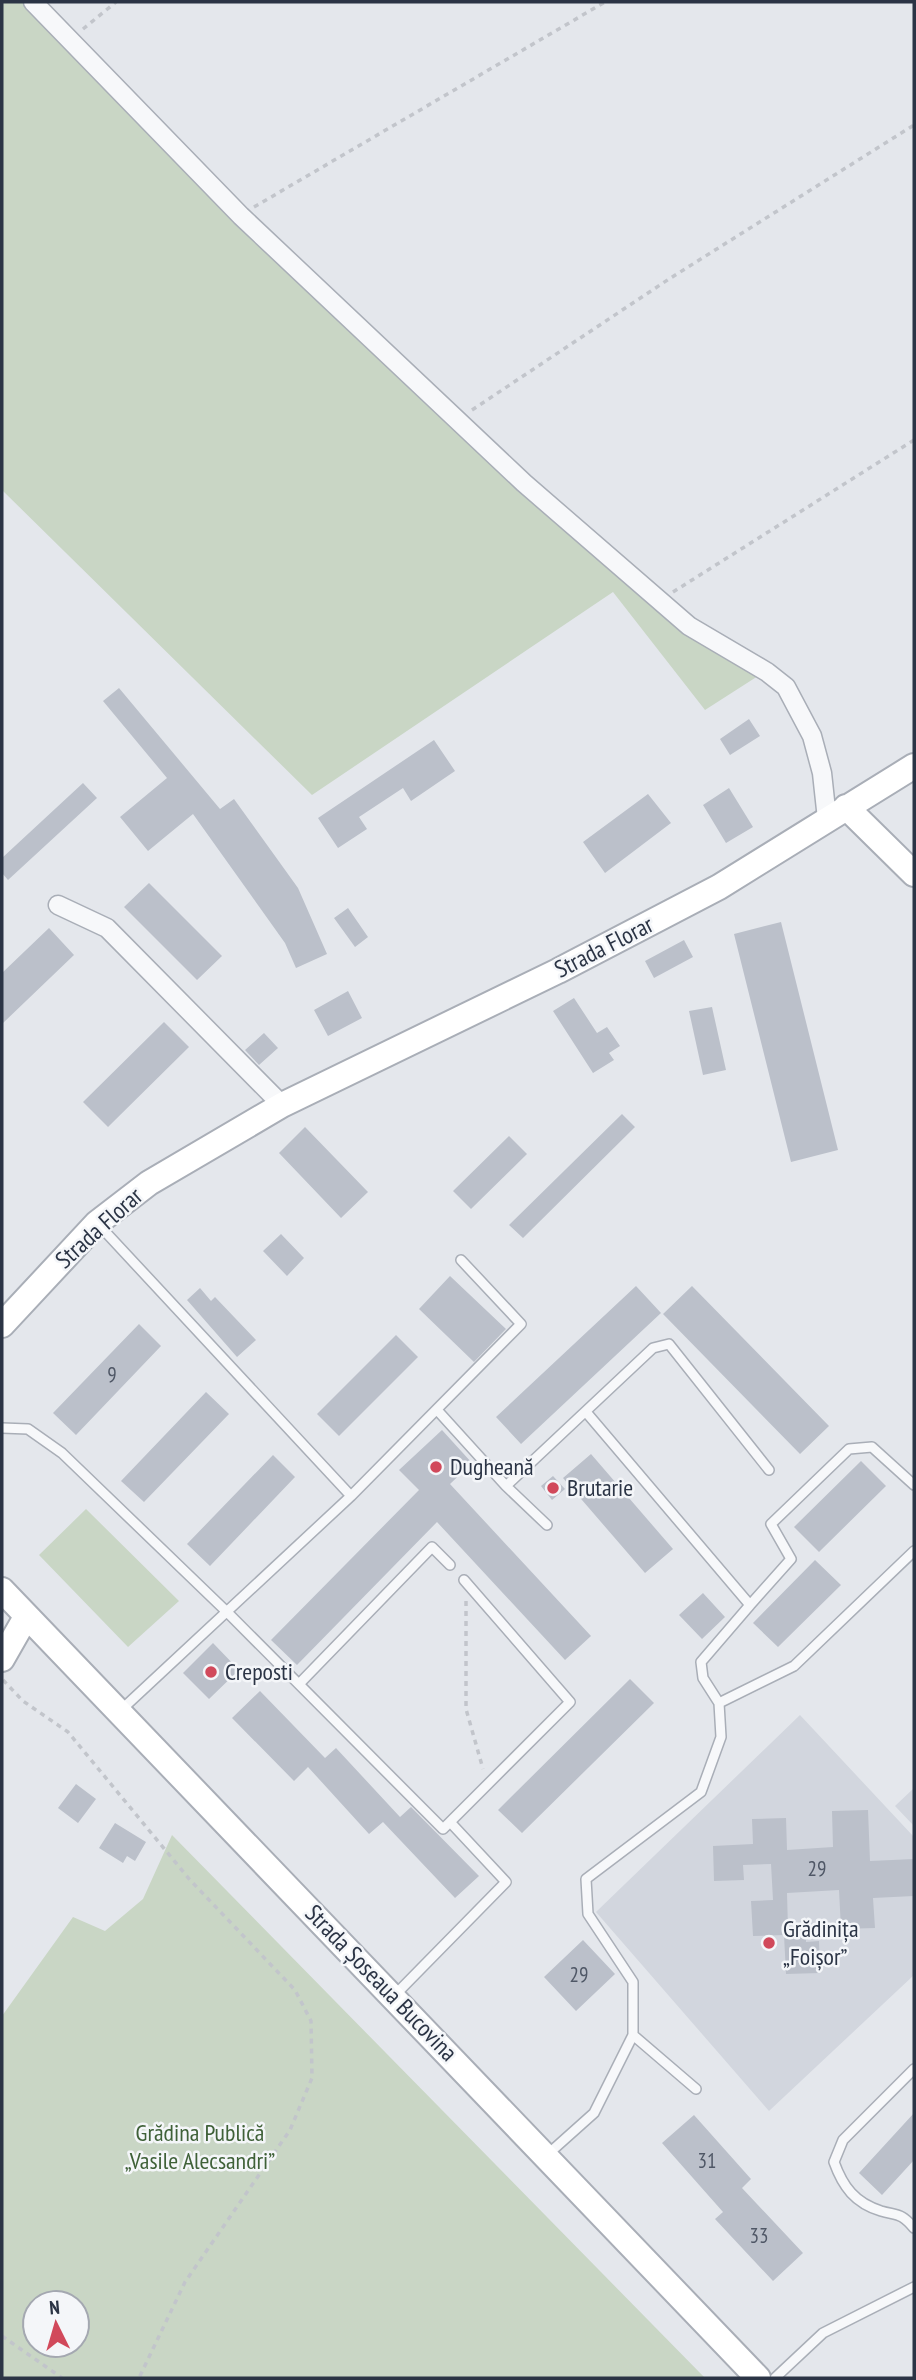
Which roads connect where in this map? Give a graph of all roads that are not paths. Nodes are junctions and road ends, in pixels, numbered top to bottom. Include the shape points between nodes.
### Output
1 (33, 2) edge
2 (914, 766) edge
3 (836, 813) junction
4 (914, 874) edge
5 (58, 905) dead end
6 (282, 1105) junction
7 (97, 1223) junction
8 (461, 1260) dead end
9 (2, 1325) edge
10 (438, 1411) junction
11 (586, 1412) junction
12 (2, 1428) edge
13 (769, 1470) dead end
14 (914, 1485) edge
15 (506, 1486) junction
16 (351, 1496) junction
17 (547, 1525) dead end
18 (914, 1551) edge
19 (450, 1564) dead end
20 (467, 1584) road end
21 (2, 1590) edge
22 (750, 1605) junction
23 (228, 1613) junction
24 (26, 1617) junction
25 (2, 1659) edge
26 (299, 1684) junction
27 (719, 1703) junction
28 (118, 1712) junction
29 (450, 1822) junction
30 (394, 1996) junction
31 (633, 2035) junction
32 (914, 2069) edge
33 (696, 2090) dead end
34 (547, 2155) junction
35 (914, 2228) edge
36 (914, 2287) edge
37 (758, 2378) edge
38 (775, 2378) edge

1 - 3 street via 241,216 524,483 689,626 786,687 812,736
2 - 3 street, Strada Florar
3 - 4 street
3 - 6 street, Strada Florar via 711,892
5 - 6 street via 107,928
6 - 7 street, Strada Florar via 149,1183
7 - 9 street, Strada Florar
7 - 16 lane
8 - 10 lane via 521,1324
10 - 15 lane
10 - 16 lane
11 - 13 lane via 653,1348 668,1345
11 - 15 lane
11 - 22 lane
12 - 23 lane via 29,1429 62,1453
14 - 22 lane via 872,1447 849,1449 771,1524 791,1559
15 - 17 lane
16 - 23 lane
18 - 27 lane via 794,1667
19 - 26 lane via 432,1547
20 - 29 lane via 570,1702
21 - 24 street, Strada Șoseaua Bucovina
22 - 27 lane via 701,1662 703,1678
23 - 26 lane
23 - 28 lane
24 - 25 street
24 - 28 street, Strada Șoseaua Bucovina
26 - 29 lane via 443,1829
27 - 31 lane via 721,1737 701,1792 586,1879 588,1914 633,1982
28 - 30 street, Strada Șoseaua Bucovina
29 - 30 lane via 506,1882
30 - 34 street, Strada Șoseaua Bucovina
31 - 33 lane
31 - 34 lane via 594,2113
32 - 35 lane via 844,2140 834,2162 842,2183 858,2202 903,2215
34 - 37 street, Strada Șoseaua Bucovina
36 - 38 lane via 823,2333

